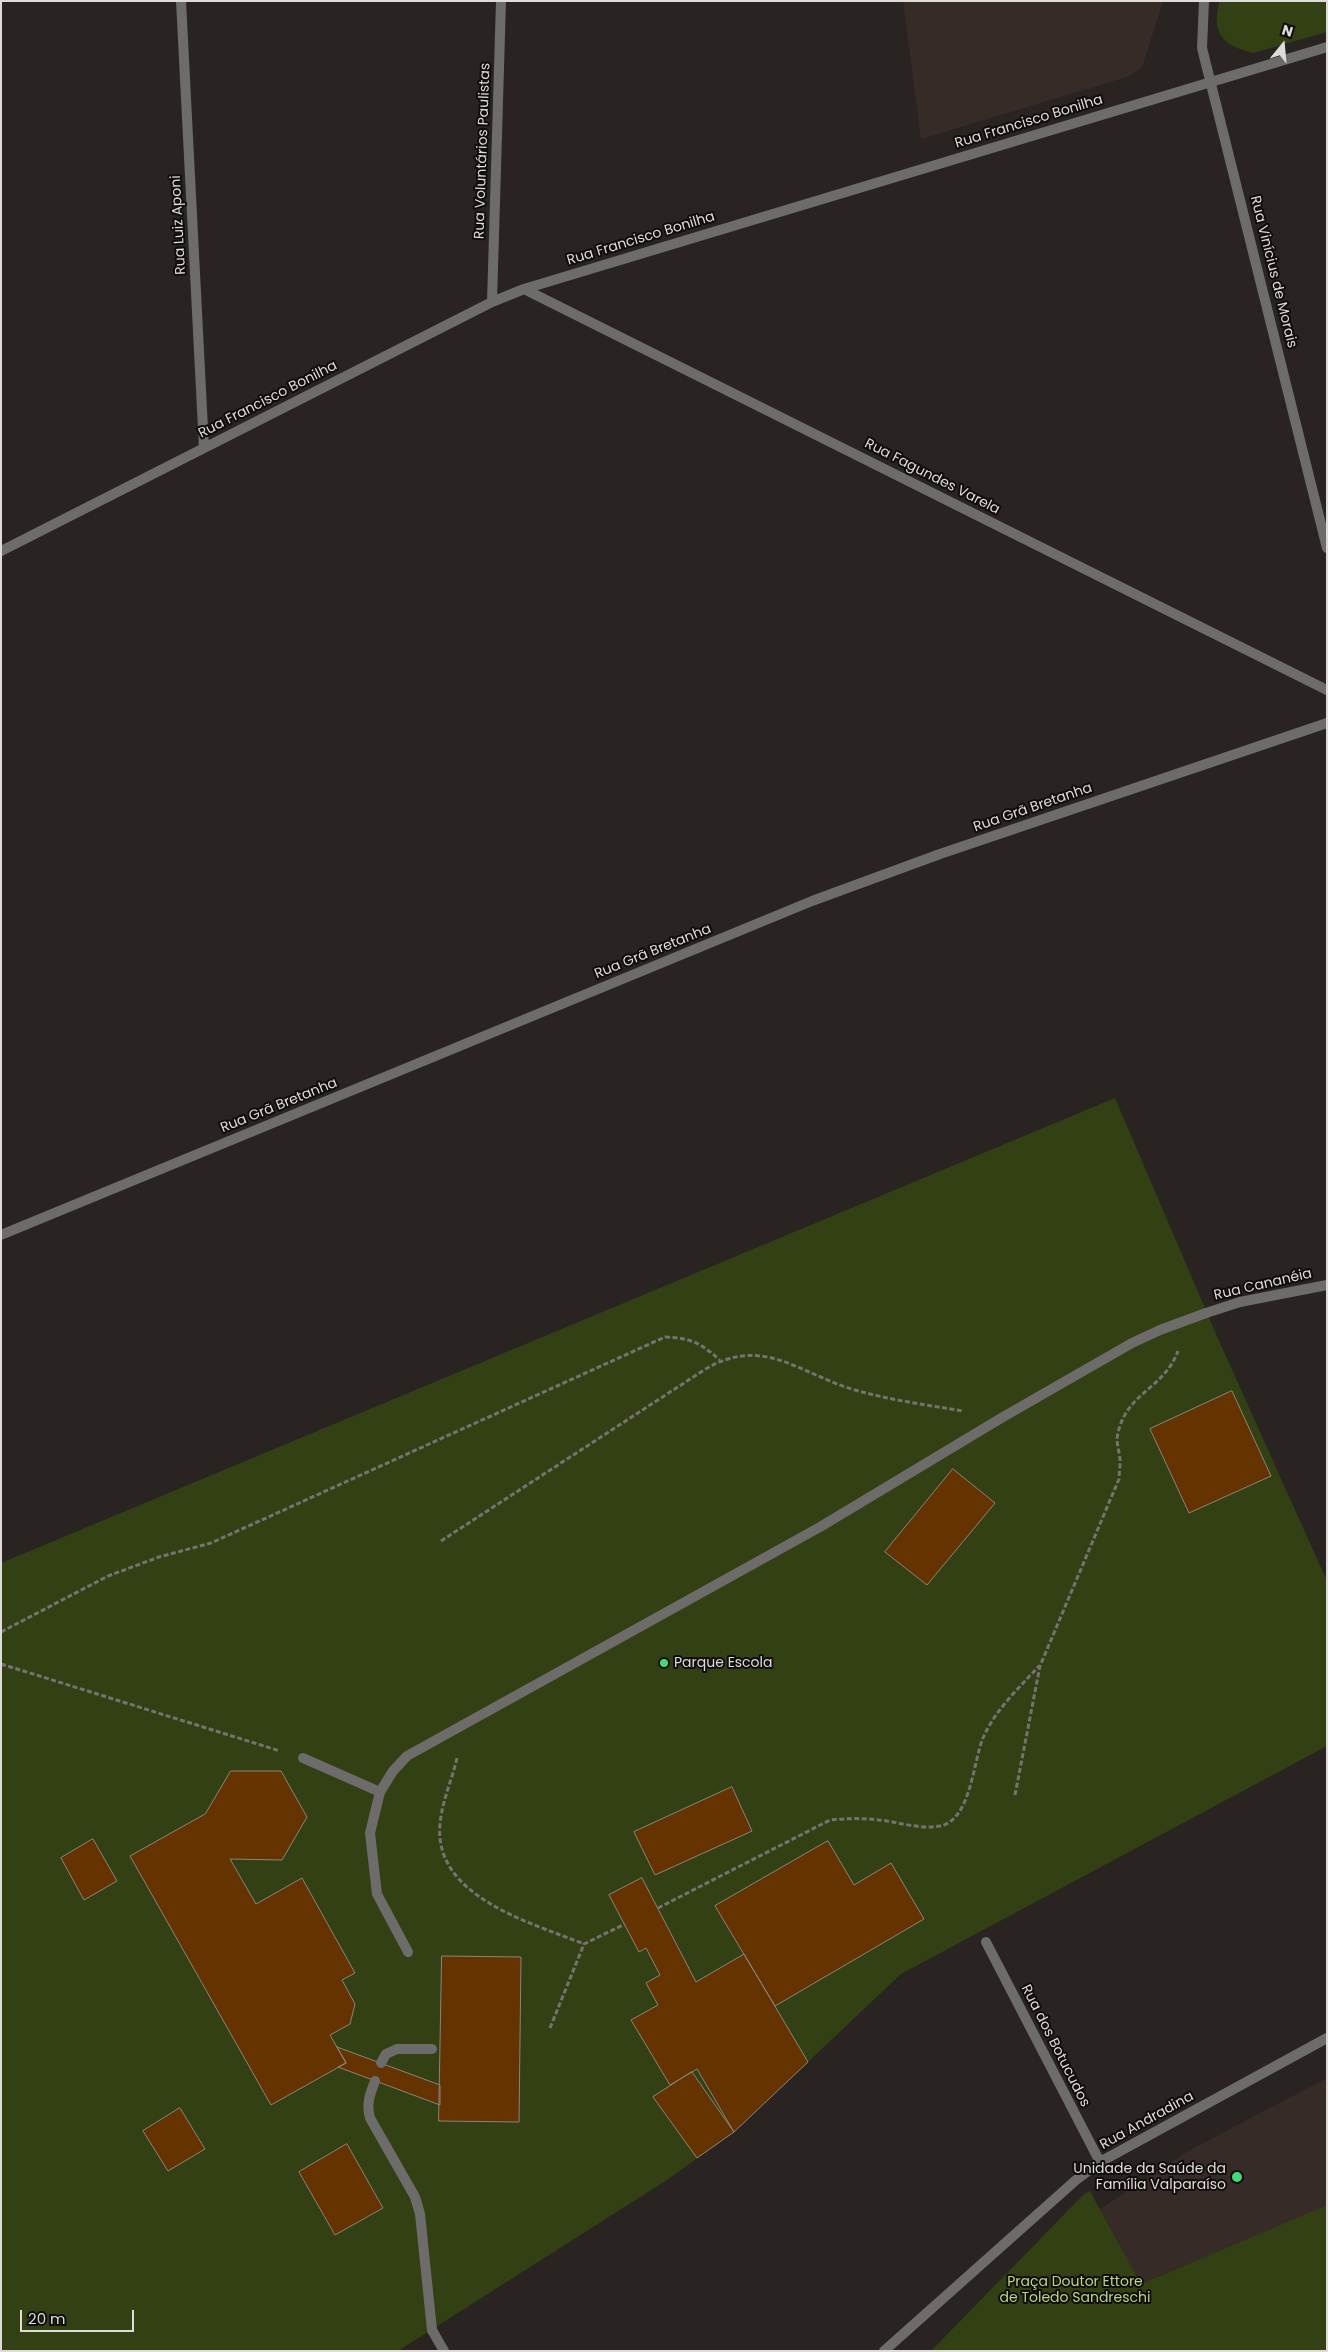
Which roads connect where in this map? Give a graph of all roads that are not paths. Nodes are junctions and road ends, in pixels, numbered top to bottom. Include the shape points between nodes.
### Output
1 (181, 1) edge
2 (501, 1) edge
3 (1204, 1) edge
4 (1327, 47) edge
5 (1211, 81) junction
6 (524, 289) junction
7 (492, 302) junction
8 (204, 448) junction
9 (1327, 548) edge
10 (1, 551) edge
11 (1327, 690) edge
12 (1327, 723) edge
13 (1, 1234) edge
14 (1327, 1285) edge
15 (302, 1758) road end
16 (380, 1792) junction
17 (986, 1942) dead end
18 (408, 1952) dead end
19 (1327, 2038) edge
20 (432, 2049) dead end
21 (381, 2063) dead end
22 (375, 2081) dead end
23 (1100, 2162) junction
24 (444, 2351) edge
25 (884, 2351) edge

1 - 8 street, Rua Luiz Aponi
2 - 7 street, Rua Voluntários Paulistas
3 - 5 street, Rua Vinícius de Morais via 1202,48
4 - 5 street, Rua Francisco Bonilha
5 - 6 street, Rua Francisco Bonilha
5 - 9 street, Rua Vinícius de Morais
6 - 7 street, Rua Francisco Bonilha
6 - 11 street, Rua Fagundes Varela
7 - 8 street, Rua Francisco Bonilha
8 - 10 street, Rua Francisco Bonilha
12 - 13 street, Rua Grã Bretanha via 940,854 812,901
14 - 16 street, Rua Cananéia via 1240,1302 1132,1343 820,1527 407,1756
15 - 16 street
16 - 18 street, Rua Cananéia via 370,1833 377,1894
17 - 23 street, Rua dos Botucudos
19 - 23 street, Rua Andradina
20 - 21 street via 398,2049 386,2054
22 - 24 street via 368,2100 370,2118 415,2197 420,2214 432,2330
23 - 25 street, Rua Andradina

